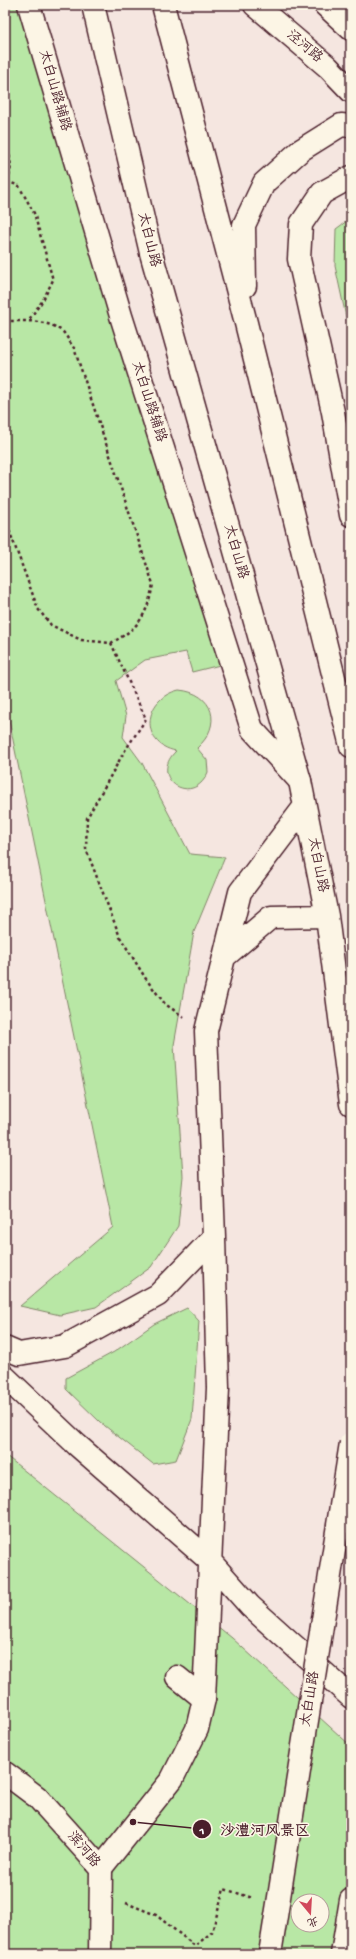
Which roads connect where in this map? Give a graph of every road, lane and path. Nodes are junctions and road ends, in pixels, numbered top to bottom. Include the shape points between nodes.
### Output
1 (29, 5) edge
2 (93, 5) edge
3 (163, 5) edge
4 (255, 5) edge
5 (325, 5) edge
6 (351, 29) edge
7 (351, 91) edge
8 (351, 126) edge
9 (5, 138) edge
10 (351, 176) edge
11 (7, 181) junction
12 (5, 184) edge
13 (5, 321) edge
14 (28, 321) junction
15 (246, 323) junction
16 (351, 515) edge
17 (5, 519) edge
18 (111, 643) junction
19 (351, 746) edge
20 (300, 781) junction
21 (305, 806) junction
22 (327, 916) junction
23 (224, 957) junction
24 (206, 1031) junction
25 (351, 1104) edge
26 (214, 1237) junction
27 (5, 1348) edge
28 (5, 1377) edge
29 (351, 1443) edge
30 (210, 1561) junction
31 (177, 1677) dead end
32 (351, 1697) edge
33 (204, 1699) junction
34 (5, 1773) edge
35 (101, 1868) junction
36 (351, 1900) edge
37 (278, 1905) junction
38 (156, 1915) dead end
39 (100, 1954) edge
40 (270, 1954) edge
41 (342, 1954) edge

1 - 20 street, 太白山路辅路 via 121,316 252,729
2 - 20 street, 太白山路 via 150,253
3 - 15 street
4 - 7 street, 泾河路 via 328,67
5 - 6 street
8 - 15 street via 341,125 301,150 264,183 244,225
9 - 11 path via 11,158
10 - 16 street via 322,193 302,224 299,259 333,412
11 - 12 path
11 - 14 path via 19,186 34,213 53,280 44,300
13 - 14 path
14 - 18 path via 44,324 62,332 74,348 153,584 143,618 129,633
15 - 19 street
17 - 18 path via 38,609 51,624 81,640
18 - 24 path via 146,719 124,752 87,818 86,849 120,937 146,979 165,1004
20 - 21 street, 太白山路
21 - 22 street, 太白山路
21 - 23 street via 240,892
22 - 23 street via 271,917
22 - 25 street, 太白山路
23 - 24 street
24 - 26 street
26 - 27 street via 158,1295 64,1346 19,1354
26 - 30 street via 218,1388
28 - 30 street via 77,1445
29 - 37 street, 太白山路, bridge
30 - 32 street via 250,1606
30 - 33 street
31 - 33 street
33 - 35 street via 197,1729 172,1779
34 - 35 street, 滨河路 via 37,1797
35 - 39 street, 滨河路
36 - 41 street
37 - 38 path via 224,1889 212,1932 195,1946
37 - 40 street, 太白山路, bridge

